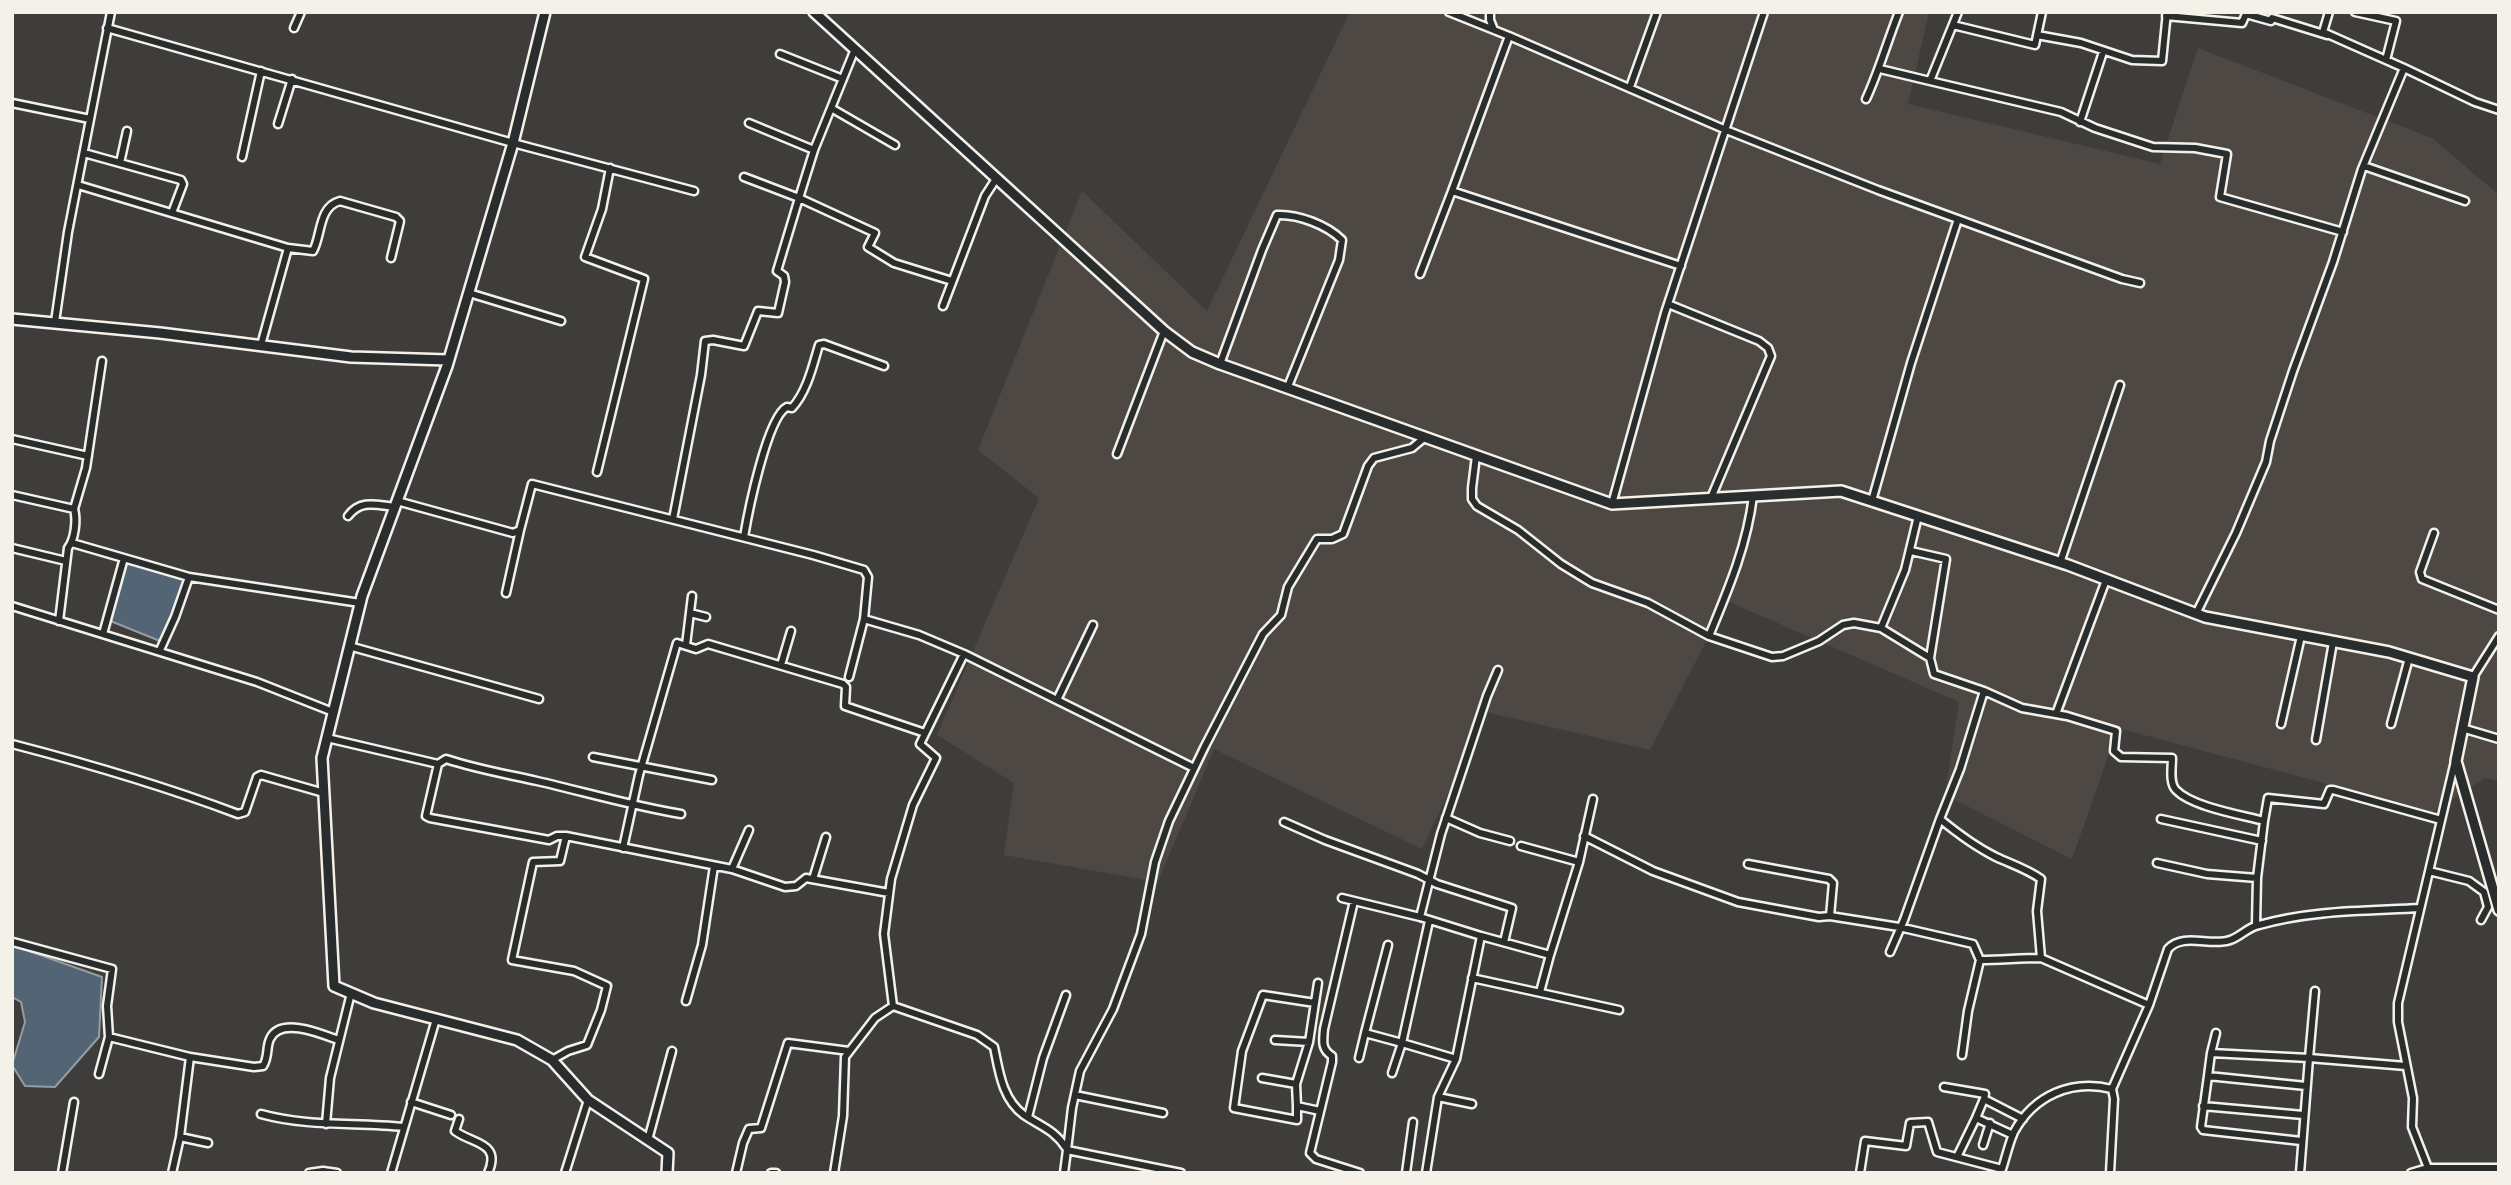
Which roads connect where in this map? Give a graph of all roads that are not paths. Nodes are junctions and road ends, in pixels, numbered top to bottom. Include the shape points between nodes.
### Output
1 (111, 12) edge
2 (301, 12) edge
3 (545, 12) edge
4 (814, 12) edge
5 (1449, 12) edge
6 (1490, 12) edge
7 (1657, 12) edge
8 (1764, 12) edge
9 (1899, 12) edge
10 (1958, 12) edge
11 (2042, 12) edge
12 (2329, 12) edge
13 (2355, 12) edge
14 (2167, 14) edge
15 (1953, 25) junction
16 (107, 28) junction
17 (294, 28) dead end
18 (1494, 30) junction
19 (2036, 35) junction
20 (1509, 36) junction
21 (2329, 36) junction
22 (855, 49) junction
23 (2103, 51) junction
24 (780, 54) dead end
25 (2386, 60) junction
26 (2404, 68) junction
27 (1880, 69) junction
28 (261, 71) junction
29 (292, 79) junction
30 (843, 79) junction
31 (1930, 81) junction
32 (1630, 88) junction
33 (1866, 99) dead end
34 (12, 103) edge
35 (831, 108) junction
36 (2499, 110) edge
37 (90, 119) junction
38 (2080, 122) junction
39 (749, 123) dead end
40 (278, 124) dead end
41 (1726, 130) junction
42 (127, 131) dead end
43 (513, 144) junction
44 (895, 145) dead end
45 (814, 150) junction
46 (84, 153) junction
47 (242, 157) dead end
48 (120, 163) junction
49 (2364, 166) junction
50 (610, 167) junction
51 (744, 177) dead end
52 (996, 178) junction
53 (78, 185) junction
54 (694, 191) dead end
55 (1452, 191) junction
56 (799, 198) junction
57 (2465, 201) dead end
58 (172, 213) junction
59 (1958, 219) junction
60 (2343, 232) junction
61 (288, 248) junction
62 (391, 258) dead end
63 (1681, 266) junction
64 (1420, 274) dead end
65 (952, 281) junction
66 (2140, 283) dead end
67 (469, 293) junction
68 (1668, 304) junction
69 (943, 306) dead end
70 (12, 319) edge
71 (561, 321) dead end
72 (55, 322) junction
73 (1164, 331) junction
74 (261, 345) junction
75 (448, 360) junction
76 (102, 361) dead end
77 (1220, 364) junction
78 (884, 366) dead end
79 (2120, 385) dead end
80 (1287, 389) junction
81 (1424, 438) junction
82 (12, 439) edge
83 (1117, 454) dead end
84 (88, 456) junction
85 (1476, 456) junction
86 (597, 472) dead end
87 (12, 495) edge
88 (1754, 496) junction
89 (1712, 499) junction
90 (1872, 501) junction
91 (396, 504) junction
92 (1612, 504) junction
93 (74, 509) junction
94 (348, 516) dead end
95 (1918, 516) junction
96 (673, 519) junction
97 (520, 530) junction
98 (2434, 533) dead end
99 (744, 537) junction
100 (72, 543) junction
101 (12, 548) edge
102 (1911, 551) junction
103 (124, 558) junction
104 (66, 561) junction
105 (2060, 563) junction
106 (189, 577) junction
107 (2106, 580) junction
108 (506, 593) dead end
109 (692, 596) dead end
110 (360, 603) junction
111 (12, 606) edge
112 (2499, 610) edge
113 (690, 614) junction
114 (2196, 614) junction
115 (706, 617) dead end
116 (864, 619) junction
117 (60, 621) junction
118 (1093, 625) dead end
119 (1881, 628) junction
120 (790, 631) dead end
121 (103, 634) junction
122 (1709, 636) junction
123 (2301, 636) junction
124 (2499, 636) edge
125 (2333, 642) junction
126 (686, 645) junction
127 (349, 646) junction
128 (160, 650) junction
129 (964, 654) junction
130 (1930, 658) junction
131 (2409, 658) junction
132 (781, 665) junction
133 (1498, 670) dead end
134 (849, 677) dead end
135 (2473, 677) junction
136 (1984, 691) junction
137 (539, 699) dead end
138 (1057, 700) junction
139 (333, 712) junction
140 (2056, 714) junction
141 (2281, 724) dead end
142 (2391, 724) dead end
143 (2462, 728) junction
144 (925, 733) junction
145 (327, 738) junction
146 (2499, 739) edge
147 (2316, 740) dead end
148 (12, 744) edge
149 (593, 757) dead end
150 (2455, 761) junction
151 (438, 764) junction
152 (643, 765) junction
153 (1194, 768) junction
154 (712, 780) dead end
155 (324, 793) junction
156 (1593, 799) dead end
157 (632, 806) junction
158 (681, 814) dead end
159 (1446, 818) junction
160 (1940, 819) junction
161 (2161, 819) dead end
162 (2441, 820) junction
163 (2264, 821) junction
164 (1284, 822) dead end
165 (749, 830) dead end
166 (566, 835) junction
167 (1584, 836) junction
168 (825, 837) dead end
169 (1510, 841) dead end
170 (2262, 841) junction
171 (1521, 846) dead end
172 (624, 848) junction
173 (1579, 862) junction
174 (2157, 863) dead end
175 (1748, 864) dead end
176 (714, 866) junction
177 (732, 869) junction
178 (2429, 870) junction
179 (2257, 878) junction
180 (813, 879) junction
181 (1430, 880) junction
182 (890, 893) junction
183 (1342, 898) dead end
184 (1354, 901) junction
185 (2420, 908) junction
186 (2499, 910) edge
187 (1830, 916) junction
188 (1420, 918) junction
189 (2480, 920) dead end
190 (1429, 921) junction
191 (2256, 925) junction
192 (1899, 928) junction
193 (1481, 936) junction
194 (13, 942) edge
195 (1504, 942) junction
196 (1388, 946) dead end
197 (1890, 953) dead end
198 (1550, 955) junction
199 (2041, 958) junction
200 (1980, 960) junction
201 (1472, 978) junction
202 (1318, 983) dead end
203 (2315, 991) dead end
204 (1540, 992) junction
205 (351, 993) junction
206 (1066, 995) dead end
207 (686, 1001) dead end
208 (1315, 1003) junction
209 (2149, 1005) junction
210 (893, 1006) junction
211 (1619, 1010) dead end
212 (436, 1019) junction
213 (1364, 1033) junction
214 (2216, 1033) dead end
215 (109, 1037) junction
216 (338, 1040) junction
217 (1275, 1040) dead end
218 (1309, 1042) junction
219 (1402, 1043) junction
220 (672, 1051) dead end
221 (849, 1051) junction
222 (2211, 1053) junction
223 (1962, 1055) dead end
224 (190, 1057) junction
225 (1359, 1058) dead end
226 (2309, 1058) junction
227 (1456, 1059) junction
228 (552, 1060) junction
229 (2406, 1066) junction
230 (1392, 1073) dead end
231 (99, 1074) dead end
232 (2208, 1076) junction
233 (1262, 1078) dead end
234 (1296, 1084) junction
235 (2306, 1086) junction
236 (1944, 1087) dead end
237 (2112, 1089) junction
238 (1075, 1095) junction
239 (1438, 1097) junction
240 (1984, 1099) junction
241 (588, 1100) junction
242 (74, 1102) dead end
243 (411, 1102) junction
244 (1472, 1104) dead end
245 (1297, 1106) junction
246 (2203, 1106) junction
247 (1320, 1111) junction
248 (1163, 1113) dead end
249 (261, 1114) dead end
250 (451, 1115) dead end
251 (2303, 1115) junction
252 (1028, 1117) junction
253 (1976, 1118) junction
254 (459, 1119) dead end
255 (2023, 1119) junction
256 (1413, 1122) dead end
257 (326, 1124) junction
258 (1990, 1124) junction
259 (404, 1126) junction
260 (2013, 1135) junction
261 (180, 1137) junction
262 (648, 1140) junction
263 (2301, 1141) junction
264 (208, 1143) dead end
265 (1983, 1145) dead end
266 (1067, 1150) junction
267 (1957, 1157) junction
268 (2428, 1168) junction
269 (2499, 1168) edge
270 (2445, 1170) edge
271 (62, 1173) edge
272 (172, 1173) edge
273 (309, 1173) edge
274 (337, 1173) edge
275 (391, 1173) edge
276 (488, 1173) edge
277 (565, 1173) edge
278 (667, 1173) edge
279 (736, 1173) edge
280 (834, 1173) edge
281 (1064, 1173) edge
282 (1181, 1173) edge
283 (1360, 1173) edge
284 (1406, 1173) edge
285 (1426, 1173) edge
286 (1860, 1173) edge
287 (2109, 1173) edge
288 (2300, 1173) edge
289 (2411, 1173) edge

1 - 16 street
2 - 17 street
3 - 43 street
4 - 22 street
5 - 18 street
6 - 18 street
7 - 32 street
8 - 41 street
9 - 27 street
10 - 15 street
11 - 19 street
12 - 21 street via 2323,32
13 - 25 street via 2396,21
14 - 21 street via 2242,23 2246,14
14 - 23 street via 2162,61 2132,60
15 - 19 street via 2035,45
15 - 31 street
16 - 28 street
16 - 37 street
18 - 20 street
19 - 23 street
20 - 32 street
20 - 55 street
21 - 25 street
22 - 30 street
22 - 52 street
23 - 38 street
24 - 30 street
25 - 26 street
26 - 36 street
26 - 49 street
27 - 31 street
27 - 33 street
28 - 29 street
28 - 47 street
29 - 40 street
29 - 43 street
30 - 35 street
31 - 38 street via 2061,112
32 - 41 street
34 - 37 street
35 - 44 street
35 - 45 street
37 - 46 street
38 - 60 street via 2153,147 2227,154 2220,197
39 - 45 street
41 - 59 street
41 - 63 street
42 - 48 street
43 - 50 street
43 - 67 street
45 - 56 street
46 - 48 street
46 - 53 street
48 - 58 street via 181,180
49 - 57 street
49 - 60 street
50 - 54 street
50 - 86 street via 603,209 585,257 644,279
51 - 56 street
52 - 65 street
52 - 73 street
53 - 58 street
53 - 72 street
55 - 63 street
55 - 64 street
56 - 65 street via 875,233 868,247 894,262
56 - 96 street via 777,271 785,282 778,313 758,311 744,346 705,341
58 - 61 street
59 - 66 street
59 - 90 street
60 - 114 street via 2292,372 2266,462
61 - 62 street via 313,251 323,217 340,201 400,221
61 - 74 street
63 - 68 street
65 - 69 street
67 - 71 street
67 - 75 street
68 - 89 street via 1759,341 1771,356
68 - 92 street
70 - 72 street
72 - 74 street
73 - 77 street via 1192,352
73 - 83 street
74 - 75 street via 351,357
75 - 91 street
76 - 84 street
77 - 80 street
77 - 80 street via 1277,215 1291,215 1342,240 1339,260
78 - 99 street via 819,345 797,403 779,412 760,463
79 - 105 street
80 - 81 street
81 - 85 street
81 - 153 street via 1412,448 1374,457 1343,534 1317,539 1288,587 1281,615 1263,635
82 - 84 street
84 - 93 street
85 - 92 street
85 - 122 street via 1472,499 1477,506 1592,583 1648,603
87 - 93 street
88 - 89 street
88 - 90 street via 1841,491
88 - 122 street via 1738,566
89 - 92 street
90 - 95 street
91 - 94 street via 364,503
91 - 97 street via 499,531
91 - 110 street
93 - 100 street
95 - 102 street
95 - 105 street
96 - 97 street via 531,484
96 - 99 street
97 - 108 street
98 - 112 street via 2421,579
99 - 116 street via 864,570 868,577
100 - 103 street
100 - 104 street
101 - 104 street
102 - 119 street
102 - 130 street via 1946,559
103 - 106 street
103 - 121 street
104 - 117 street
105 - 107 street
106 - 110 street
106 - 128 street
107 - 114 street
107 - 140 street
109 - 113 street
110 - 127 street
111 - 117 street
113 - 115 street
113 - 126 street
114 - 123 street
116 - 129 street
116 - 134 street
117 - 121 street
118 - 138 street
119 - 122 street via 1843,625 1819,640 1772,657
119 - 130 street
120 - 132 street
121 - 128 street
123 - 125 street
123 - 141 street
124 - 135 street
125 - 131 street
125 - 147 street
126 - 132 street via 700,649 708,644
126 - 152 street via 677,643
127 - 137 street
127 - 139 street
128 - 139 street
129 - 138 street
129 - 144 street
130 - 136 street via 1934,674
131 - 135 street
131 - 142 street
132 - 144 street via 843,684 845,706
133 - 159 street
135 - 143 street
136 - 140 street via 2022,709
136 - 160 street
138 - 153 street
139 - 145 street
140 - 163 street via 2116,731 2113,751 2121,757 2172,758 2176,790 2194,801
143 - 146 street
143 - 150 street
144 - 182 street via 920,744 936,758 901,840
145 - 151 street
145 - 155 street via 322,758
148 - 155 street via 172,789 238,814 245,812 261,775
149 - 152 street
150 - 162 street
150 - 186 street
151 - 157 street via 446,759
151 - 166 street via 426,816 549,840
152 - 154 street
152 - 157 street
153 - 238 street via 1155,862 1141,934 1113,1009 1080,1071
155 - 205 street via 334,986
156 - 167 street
157 - 158 street
157 - 172 street
159 - 169 street
159 - 181 street
160 - 192 street
160 - 199 street via 1994,856 2041,879 2037,911
161 - 170 street
162 - 163 street via 2330,790 2324,804 2268,798
162 - 178 street
163 - 170 street
164 - 181 street
165 - 177 street
166 - 172 street
166 - 228 street via 560,861 533,862 512,960 575,971 607,986 587,1045
167 - 173 street
167 - 187 street via 1653,871 1738,902
168 - 180 street
170 - 179 street
171 - 173 street
172 - 176 street
173 - 198 street
174 - 179 street
175 - 187 street via 1829,879 1833,883
176 - 177 street
176 - 207 street via 702,944
177 - 180 street via 785,887
178 - 185 street
178 - 189 street via 2469,881 2484,892 2488,907
179 - 191 street
180 - 182 street
181 - 188 street
181 - 195 street via 1512,908
182 - 210 street via 884,934
183 - 184 street
184 - 188 street
184 - 247 street via 1324,1029 1322,1044 1332,1056
185 - 191 street via 2332,912
185 - 229 street via 2398,1003
187 - 192 street
188 - 190 street
190 - 193 street
190 - 219 street
191 - 209 street via 2228,941 2173,944
192 - 197 street
192 - 200 street via 1973,944
193 - 195 street
193 - 201 street
194 - 215 street via 111,969
195 - 198 street
196 - 213 street
198 - 204 street
199 - 200 street
199 - 209 street
200 - 223 street
201 - 204 street
201 - 227 street
202 - 208 street
203 - 226 street
204 - 211 street
205 - 212 street
205 - 216 street
206 - 252 street
208 - 218 street
208 - 245 street via 1263,995 1242,1051 1234,1108 1297,1121
209 - 237 street
210 - 221 street via 875,1018
210 - 252 street via 990,1042 1004,1092
212 - 228 street via 517,1040
212 - 243 street
213 - 219 street
213 - 225 street
214 - 222 street
215 - 224 street
215 - 231 street
216 - 224 street via 305,1028 282,1030 269,1040 263,1066
216 - 257 street
217 - 218 street
218 - 234 street
219 - 227 street
219 - 230 street
220 - 262 street
221 - 279 street via 788,1043 761,1128 749,1129
221 - 280 street
222 - 226 street
222 - 232 street
224 - 261 street
226 - 229 street
226 - 235 street
227 - 239 street
228 - 241 street
229 - 268 street via 2413,1098 2412,1127
232 - 235 street
232 - 246 street
233 - 234 street
234 - 245 street
235 - 251 street
236 - 240 street via 1985,1094
237 - 255 street via 2070,1087 2046,1096
237 - 287 street
238 - 248 street
238 - 266 street
239 - 244 street
239 - 285 street
240 - 253 street
240 - 255 street
241 - 262 street
241 - 277 street
242 - 271 street
243 - 250 street
243 - 259 street
245 - 247 street
246 - 251 street
246 - 263 street via 2203,1130
247 - 283 street via 1311,1156
249 - 257 street
251 - 263 street
252 - 266 street via 1059,1136
253 - 258 street
253 - 267 street
254 - 276 street via 455,1131 481,1142 492,1157
255 - 260 street
256 - 284 street
257 - 259 street
258 - 260 street
258 - 265 street
259 - 275 street
260 - 267 street via 2001,1168
261 - 264 street
261 - 272 street
262 - 278 street via 668,1153
263 - 288 street
266 - 281 street
266 - 282 street
267 - 286 street via 1937,1152 1928,1122 1910,1123 1906,1146 1865,1141
268 - 270 street
268 - 289 street
269 - 270 street
273 - 274 street

